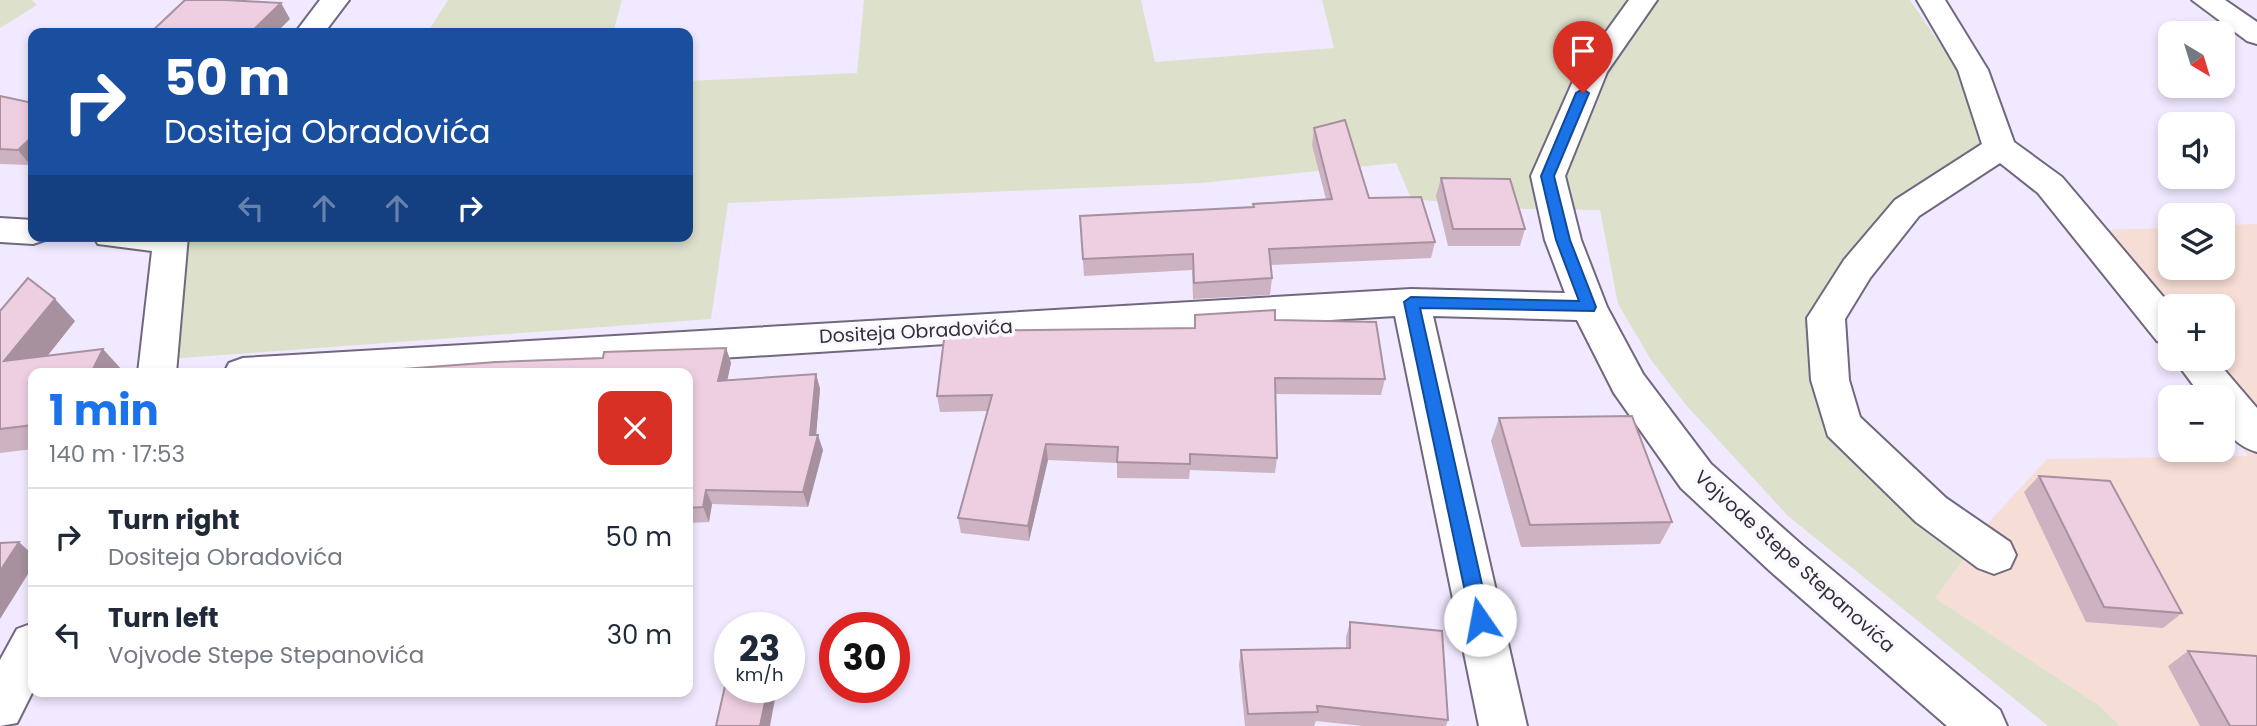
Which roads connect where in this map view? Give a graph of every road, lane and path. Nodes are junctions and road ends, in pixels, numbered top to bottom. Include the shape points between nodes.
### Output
1 (335, 0) edge
2 (1643, 0) edge
3 (1931, 0) edge
4 (2206, 0) edge
5 (313, 28) edge
6 (2257, 35) edge
7 (1999, 146) junction
8 (0, 230) edge
9 (28, 232) edge
10 (171, 242) edge
11 (1411, 302) junction
12 (1588, 307) junction
13 (2158, 316) edge
14 (158, 368) edge
15 (325, 368) edge
16 (2203, 371) edge
17 (2257, 436) edge
18 (1994, 555) dead end
19 (28, 654) edge
20 (0, 707) edge
21 (1503, 726) edge
22 (1983, 726) edge

1 - 5 street
2 - 12 street, Vojvode Stepe Stepanovića via 1592,72 1548,176 1563,240
3 - 7 street via 1959,42 1995,124
4 - 6 street
7 - 13 street via 2050,185
7 - 18 street via 1907,208 1857,269 1826,318 1830,380 1842,425 1931,510
8 - 9 street
10 - 14 street
11 - 12 street, Dositeja Obradovića
11 - 15 street, Dositeja Obradovića
11 - 21 street
12 - 22 street, Vojvode Stepe Stepanovića via 1628,383 1696,476
16 - 17 street
19 - 20 street

